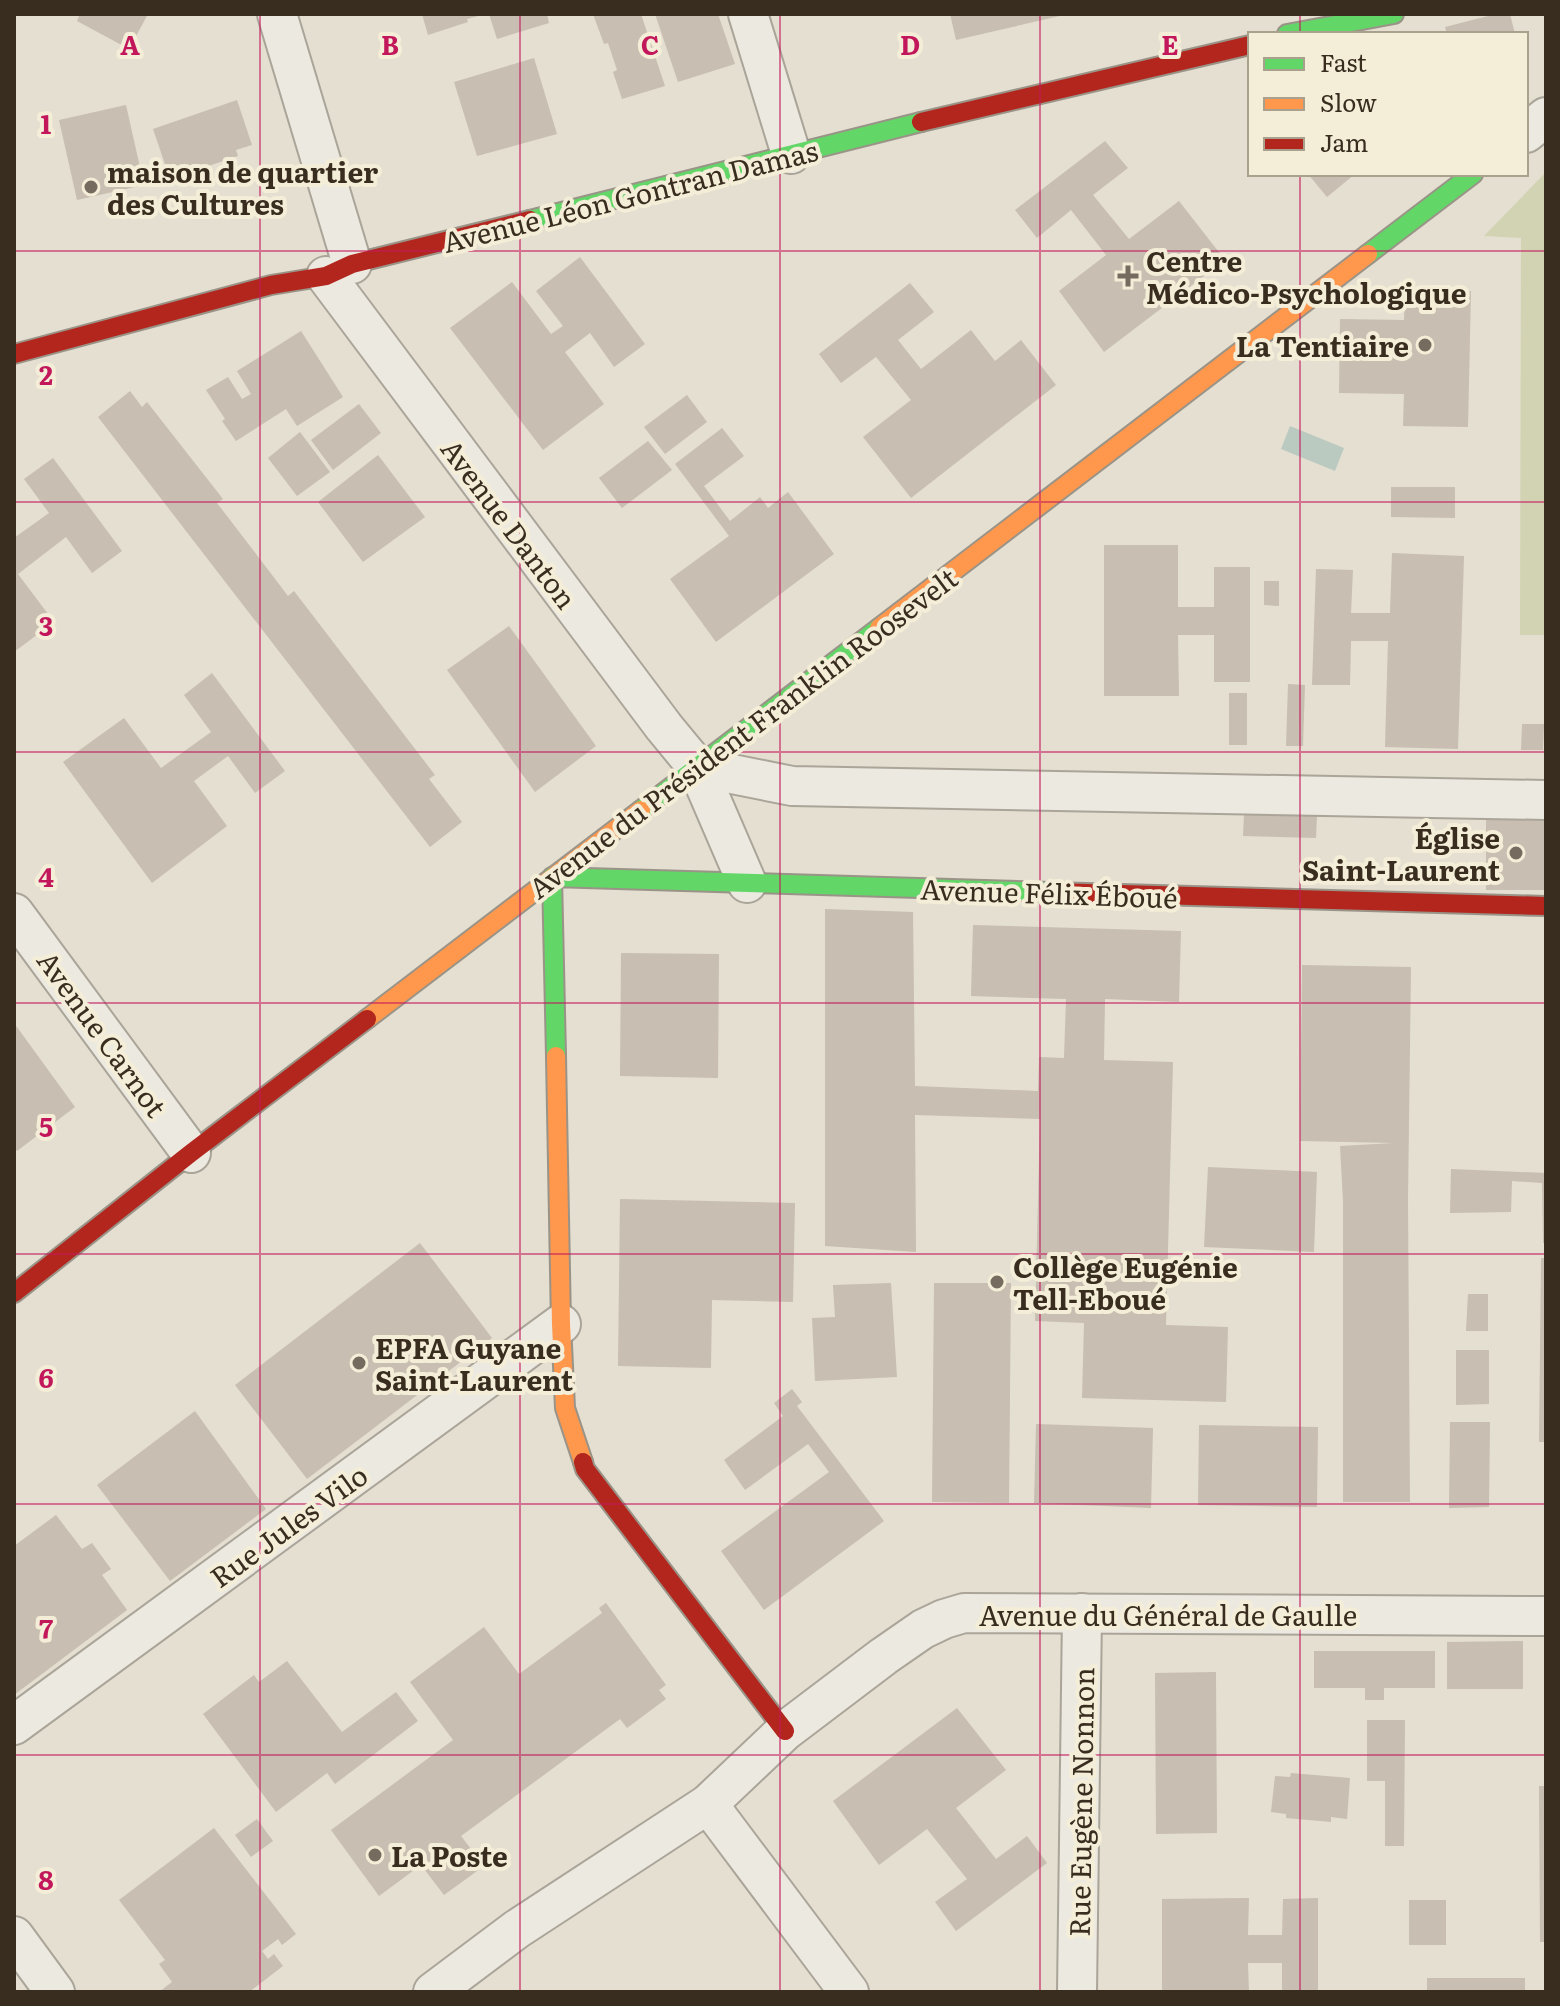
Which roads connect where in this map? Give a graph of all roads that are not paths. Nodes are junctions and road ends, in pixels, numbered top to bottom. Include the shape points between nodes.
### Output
1 (277, 14) edge
2 (748, 14) edge
3 (1394, 14) edge
4 (1298, 32) edge
5 (1248, 45) edge
6 (1546, 117) edge
7 (1528, 134) edge
8 (791, 154) junction
9 (1470, 176) edge
10 (339, 270) junction
11 (14, 354) edge
12 (697, 767) junction
13 (1546, 800) edge
14 (552, 877) junction
15 (747, 883) junction
16 (1546, 906) edge
17 (14, 913) edge
18 (191, 1153) junction
19 (14, 1293) edge
20 (561, 1324) junction
21 (1082, 1613) junction
22 (1546, 1616) edge
23 (14, 1725) edge
24 (785, 1731) junction
25 (708, 1804) junction
26 (14, 1936) edge
27 (55, 1992) edge
28 (433, 1992) edge
29 (849, 1992) edge
30 (1077, 1992) edge

1 - 10 street
2 - 8 street
3 - 4 street
5 - 8 street, Avenue Léon Gontran Damas
6 - 7 street
8 - 10 street, Avenue Léon Gontran Damas
9 - 12 street, Avenue du Président Franklin Roosevelt
10 - 11 street, Avenue Léon Gontran Damas
10 - 12 street, Avenue Danton
12 - 13 street via 792,786
12 - 14 street, Avenue du Président Franklin Roosevelt
12 - 15 street, Avenue Danton
14 - 15 street, Avenue Félix Éboué
14 - 18 street, Avenue du Président Franklin Roosevelt
14 - 20 street
15 - 16 street, Avenue Félix Éboué
17 - 18 street, Avenue Carnot
18 - 19 street, Avenue du Président Franklin Roosevelt
20 - 23 street, Rue Jules Vilo
20 - 24 street via 565,1408 585,1469
21 - 22 street, Avenue du Général de Gaulle
21 - 24 street, Avenue du Général de Gaulle via 964,1613 944,1619 884,1656
21 - 30 street, Rue Eugène Nonnon
24 - 25 street, Avenue du Général de Gaulle
25 - 28 street, Avenue du Général de Gaulle via 517,1929
25 - 29 street
26 - 27 street

